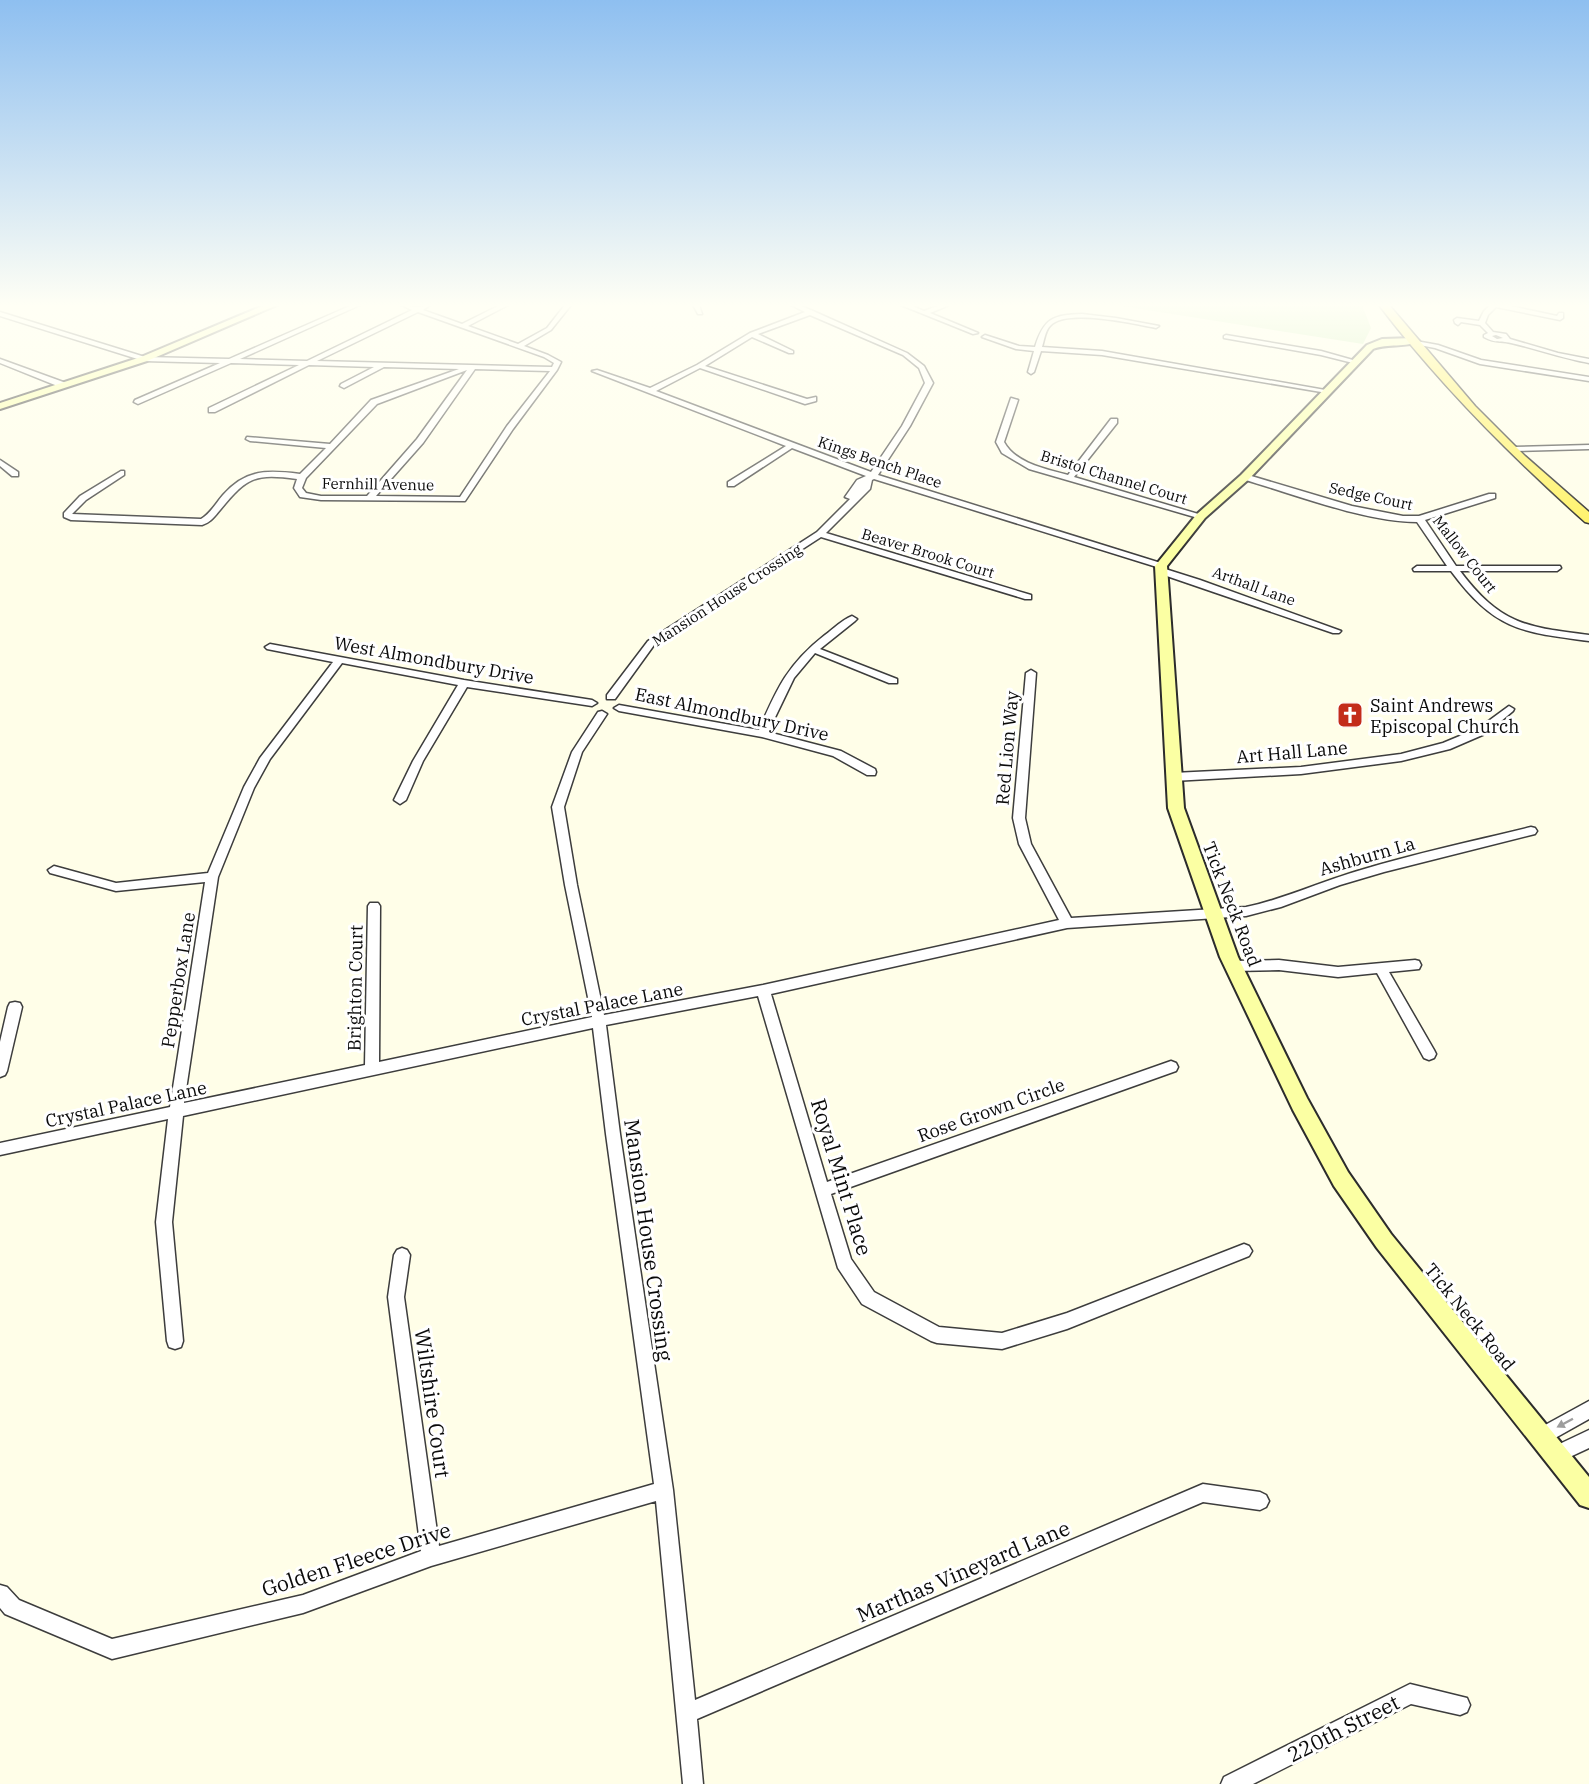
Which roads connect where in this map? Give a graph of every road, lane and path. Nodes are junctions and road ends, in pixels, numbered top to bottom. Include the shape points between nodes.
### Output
1 (53, 388) edge
2 (169, 388) edge
3 (256, 388) edge
4 (412, 388) edge
5 (457, 388) edge
6 (540, 388) edge
7 (647, 388) edge
8 (655, 388) edge
9 (766, 388) edge
10 (927, 388) edge
11 (1311, 388) edge
12 (1330, 388) edge
13 (1454, 388) edge
14 (652, 390) junction
15 (1327, 391) junction
16 (813, 399) dead end
17 (1014, 400) dead end
18 (138, 402) dead end
19 (0, 406) edge
20 (212, 410) dead end
21 (1114, 421) dead end
22 (249, 439) dead end
23 (331, 446) junction
24 (791, 446) junction
25 (1579, 447) junction
26 (1589, 447) edge
27 (1512, 449) junction
28 (1589, 456) edge
29 (0, 462) edge
30 (121, 473) dead end
31 (15, 474) dead end
32 (302, 477) junction
33 (1070, 477) junction
34 (1245, 477) junction
35 (871, 478) junction
36 (730, 484) dead end
37 (1492, 496) dead end
38 (370, 498) junction
39 (1201, 516) junction
40 (1420, 519) junction
41 (1589, 519) edge
42 (820, 534) junction
43 (1557, 568) dead end
44 (1161, 569) junction
45 (1417, 569) dead end
46 (1455, 570) junction
47 (1028, 597) dead end
48 (852, 619) dead end
49 (1336, 631) dead end
50 (1589, 638) edge
51 (270, 647) dead end
52 (813, 649) junction
53 (339, 661) junction
54 (1031, 673) dead end
55 (893, 681) dead end
56 (464, 683) junction
57 (611, 697) junction
58 (597, 708) junction
59 (619, 708) junction
60 (1509, 709) dead end
61 (762, 734) junction
62 (871, 772) dead end
63 (1173, 777) junction
64 (400, 800) dead end
65 (1531, 831) dead end
66 (54, 870) dead end
67 (212, 877) junction
68 (374, 906) dead end
69 (1214, 913) junction
70 (1067, 923) junction
71 (1414, 965) dead end
72 (1233, 966) junction
73 (1381, 969) junction
74 (763, 990) junction
75 (15, 1007) dead end
76 (599, 1021) junction
77 (1429, 1054) dead end
78 (1171, 1067) dead end
79 (0, 1071) edge
80 (372, 1071) junction
81 (176, 1112) junction
82 (0, 1149) edge
83 (823, 1190) junction
84 (1244, 1251) dead end
85 (402, 1255) dead end
86 (175, 1341) dead end
87 (1589, 1410) edge
88 (1542, 1436) junction
89 (1589, 1439) edge
90 (1557, 1454) junction
91 (664, 1490) junction
92 (1589, 1496) edge
93 (1260, 1502) dead end
94 (431, 1557) junction
95 (0, 1594) edge
96 (1460, 1705) dead end
97 (688, 1713) junction
98 (1235, 1783) edge
99 (693, 1784) edge

1 - 19 street
2 - 18 street
3 - 20 street
4 - 23 street via 374,402
5 - 38 street via 420,441
6 - 38 street, Fernhill Avenue via 462,499
7 - 14 street, Kings Bench Place
8 - 14 street
9 - 16 street via 808,402
10 - 35 street, Mansion House Crossing
11 - 15 street
12 - 15 street
13 - 27 main road
14 - 24 street, Kings Bench Place
15 - 34 street
17 - 33 street, Bristol Channel Court via 1000,442 1005,451 1032,467
21 - 33 street
22 - 23 street
23 - 32 street
24 - 35 street, Kings Bench Place
24 - 36 street
25 - 26 street
25 - 27 street
25 - 28 street
27 - 41 main road
29 - 31 street
30 - 32 street via 83,498 67,515 202,522 247,477 269,472
32 - 38 street, Fernhill Avenue via 298,488 303,495
33 - 39 street, Bristol Channel Court
34 - 39 street
34 - 40 street, Sedge Court via 1350,508
35 - 42 street, Mansion House Crossing via 867,487
35 - 44 street, Kings Bench Place
37 - 40 street, Sedge Court
39 - 44 street
40 - 46 street, Mallow Court
42 - 47 street, Beaver Brook Court
42 - 57 street, Mansion House Crossing via 651,644
43 - 46 street
44 - 49 street, Arthall Lane
44 - 63 street, Tick Neck Road
45 - 46 street
46 - 50 street, Mallow Court via 1481,601 1508,620 1536,631
48 - 52 street
51 - 53 street, West Almondbury Drive
52 - 55 street
52 - 61 street via 783,686
53 - 56 street, West Almondbury Drive
53 - 67 street, Pepperbox Lane via 265,758
54 - 70 street, Red Lion Way via 1019,818 1025,844
56 - 58 street, West Almondbury Drive
56 - 64 street
57 - 58 street via 602,697
57 - 59 street via 619,702
58 - 59 street via 610,713
58 - 76 street, Mansion House Crossing via 576,752 558,807
59 - 61 street, East Almondbury Drive
60 - 63 street, Art Hall Lane via 1500,721 1466,740 1409,756 1308,770
61 - 62 street, East Almondbury Drive via 837,753
63 - 69 street, Tick Neck Road via 1176,808
65 - 69 street, Ashburn La via 1335,882 1273,907 1233,915
66 - 67 street via 116,887
67 - 81 street, Pepperbox Lane
68 - 80 street, Brighton Court
69 - 70 street, Crystal Palace Lane
69 - 72 street, Tick Neck Road
70 - 74 street, Crystal Palace Lane
71 - 73 street
72 - 73 street via 1279,965 1338,972
72 - 88 street, Tick Neck Road via 1341,1179 1384,1241
73 - 77 street
74 - 76 street, Crystal Palace Lane
74 - 83 street, Royal Mint Place
75 - 79 street
76 - 80 street, Crystal Palace Lane
76 - 91 street, Mansion House Crossing
78 - 83 street, Rose Grown Circle
80 - 81 street, Crystal Palace Lane
81 - 82 street, Crystal Palace Lane
81 - 86 street, Pepperbox Lane via 164,1222
83 - 84 street, Royal Mint Place via 844,1263 868,1298 938,1335 1002,1341 1067,1321
85 - 94 street, Wiltshire Court via 396,1296
87 -> 88 street
88 - 90 street, Tick Neck Road
89 - 90 street
90 - 92 street, Tick Neck Road
91 - 94 street, Golden Fleece Drive
91 - 97 street, Mansion House Crossing
93 - 97 street, Marthas Vineyard Lane via 1203,1493
94 - 95 street, Golden Fleece Drive via 303,1604 112,1649 12,1607
96 - 98 street, 220th Street via 1410,1694
97 - 99 street, Mansion House Crossing

